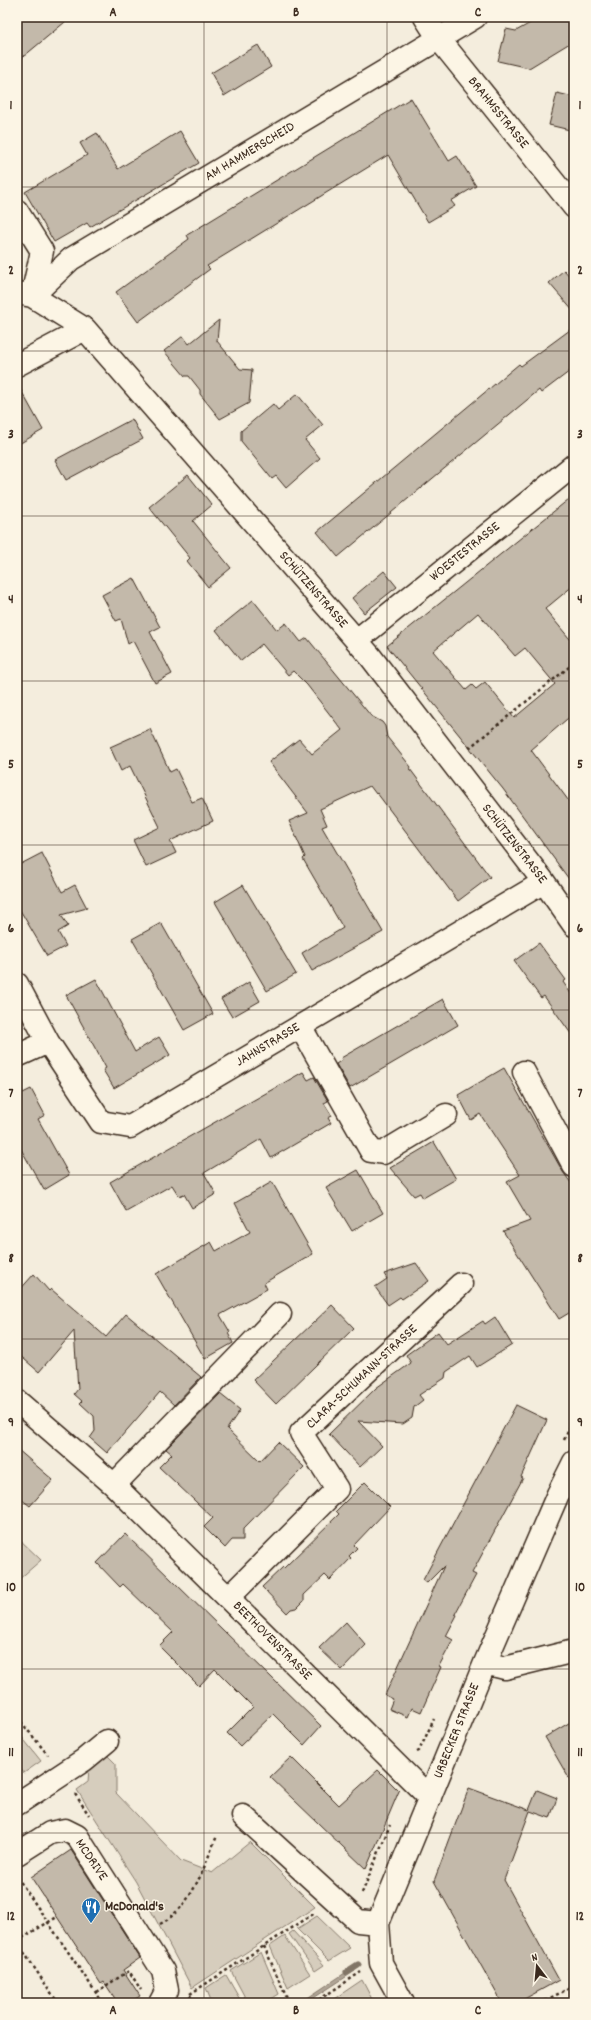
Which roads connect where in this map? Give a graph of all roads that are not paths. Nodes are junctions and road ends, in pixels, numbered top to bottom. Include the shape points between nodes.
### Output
1 (425, 17) edge
2 (475, 17) edge
3 (439, 39) junction
4 (574, 207) edge
5 (17, 211) edge
6 (25, 295) edge
7 (85, 329) junction
8 (17, 365) edge
9 (574, 465) edge
10 (357, 640) junction
11 (544, 882) junction
12 (574, 925) edge
13 (17, 984) edge
14 (300, 1026) junction
15 (48, 1042) junction
16 (17, 1056) edge
17 (524, 1072) dead end
18 (446, 1115) dead end
19 (574, 1166) edge
20 (461, 1284) dead end
21 (280, 1314) dead end
22 (17, 1400) edge
23 (574, 1462) edge
24 (114, 1485) junction
25 (229, 1597) junction
26 (574, 1651) edge
27 (485, 1663) junction
28 (107, 1741) dead end
29 (430, 1798) junction
30 (17, 1804) edge
31 (243, 1816) dead end
32 (17, 1854) edge
33 (378, 1923) junction
34 (153, 2000) edge
35 (403, 2003) edge

1 - 3 street, BRAHMSSTRASSE
2 - 3 street, AM HAMMERSCHEID
3 - 4 street, BRAHMSSTRASSE
3 - 6 street, AM HAMMERSCHEID via 71,260
5 - 6 street via 42,251
6 - 7 street, SCHÜTZENSTRASSE
7 - 8 street
7 - 10 street, SCHÜTZENSTRASSE
9 - 10 street, WOESTESTRASSE
10 - 11 street, SCHÜTZENSTRASSE
11 - 12 street, SCHÜTZENSTRASSE
11 - 14 street, JAHNSTRASSE
13 - 15 street, JAHNSTRASSE
14 - 15 street, JAHNSTRASSE via 130,1126 101,1122
14 - 18 street via 372,1150 382,1153
15 - 16 street
17 - 19 street
20 - 25 street, CLARA-SCHUMANN-STRASSE via 301,1433 337,1489
21 - 24 street
22 - 24 street, BEETHOVENSTRASSE
23 - 27 street, URBECKER STRASSE
24 - 25 street, BEETHOVENSTRASSE
25 - 29 street, BEETHOVENSTRASSE
26 - 27 street via 505,1668
27 - 29 street, URBECKER STRASSE
28 - 30 street via 84,1760
29 - 33 street, URBECKER STRASSE
31 - 33 street via 358,1921
32 - 34 street, MCDRIVE via 50,1833 65,1830 77,1836 163,1971 167,1990
33 - 35 street, URBECKER STRASSE via 381,1963

